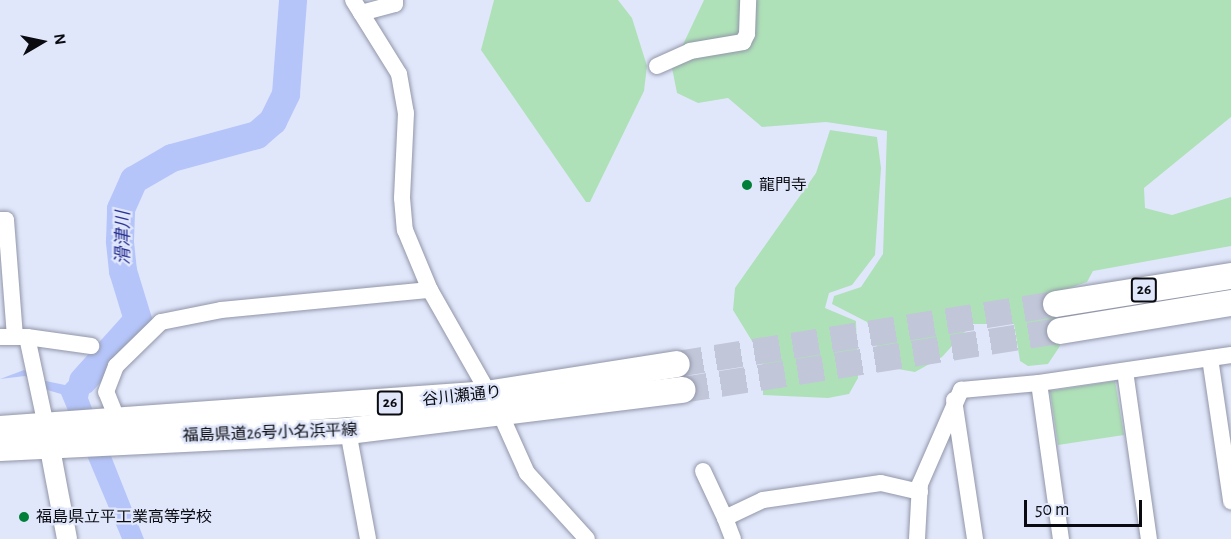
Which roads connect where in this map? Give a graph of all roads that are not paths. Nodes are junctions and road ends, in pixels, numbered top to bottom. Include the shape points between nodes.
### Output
1 (395, 0) edge
2 (748, 0) edge
3 (357, 7) edge
4 (657, 66) dead end
5 (0, 220) edge
6 (1231, 276) edge
7 (430, 290) junction
8 (1231, 303) edge
9 (1056, 304) tunnel mouth
10 (1060, 332) tunnel mouth
11 (14, 337) edge
12 (91, 346) dead end
13 (1231, 355) edge
14 (1210, 358) junction
15 (677, 364) tunnel mouth
16 (1125, 371) junction
17 (1039, 383) junction
18 (682, 390) tunnel mouth
19 (954, 399) junction
20 (493, 404) junction
21 (111, 427) junction
22 (0, 429) edge
23 (348, 431) junction
24 (55, 435) junction
25 (0, 448) edge
26 (703, 471) dead end
27 (920, 492) junction
28 (1231, 501) edge
29 (725, 518) junction
30 (67, 539) edge
31 (368, 539) edge
32 (587, 539) edge
33 (733, 539) edge
34 (917, 539) edge
35 (975, 539) edge
36 (1061, 539) edge
37 (1149, 539) edge

1 - 3 street via 395,4
2 - 4 street via 747,34 743,42 690,51
3 - 7 street via 399,74 406,112 402,198 405,230
5 - 11 street via 6,220
6 - 9 main road, 26
7 - 20 street
7 - 21 street via 221,310 161,322 116,366 106,392
8 - 10 main road, 26
11 - 12 street
11 - 24 street
13 - 14 street
14 - 16 street
14 - 28 street
15 - 20 main road, 谷川瀬通り / 26
16 - 17 street
16 - 37 street
17 - 19 street via 961,390
17 - 36 street
18 - 20 main road, 福島県道26号小名浜平線 / 26
19 - 27 street
19 - 35 street
20 - 21 main road, 谷川瀬通り / 26
20 - 23 main road, 福島県道26号小名浜平線 / 26
20 - 32 street via 527,473
21 - 23 main road, 福島県道26号小名浜平線 / 26
21 - 24 main road, 福島県道26号小名浜平線 / 26
22 - 24 main road, 26
23 - 31 street
24 - 25 main road, 福島県道26号小名浜平線 / 26
24 - 30 street
26 - 29 street
27 - 29 street via 881,483 763,500
27 - 34 street
29 - 33 street

